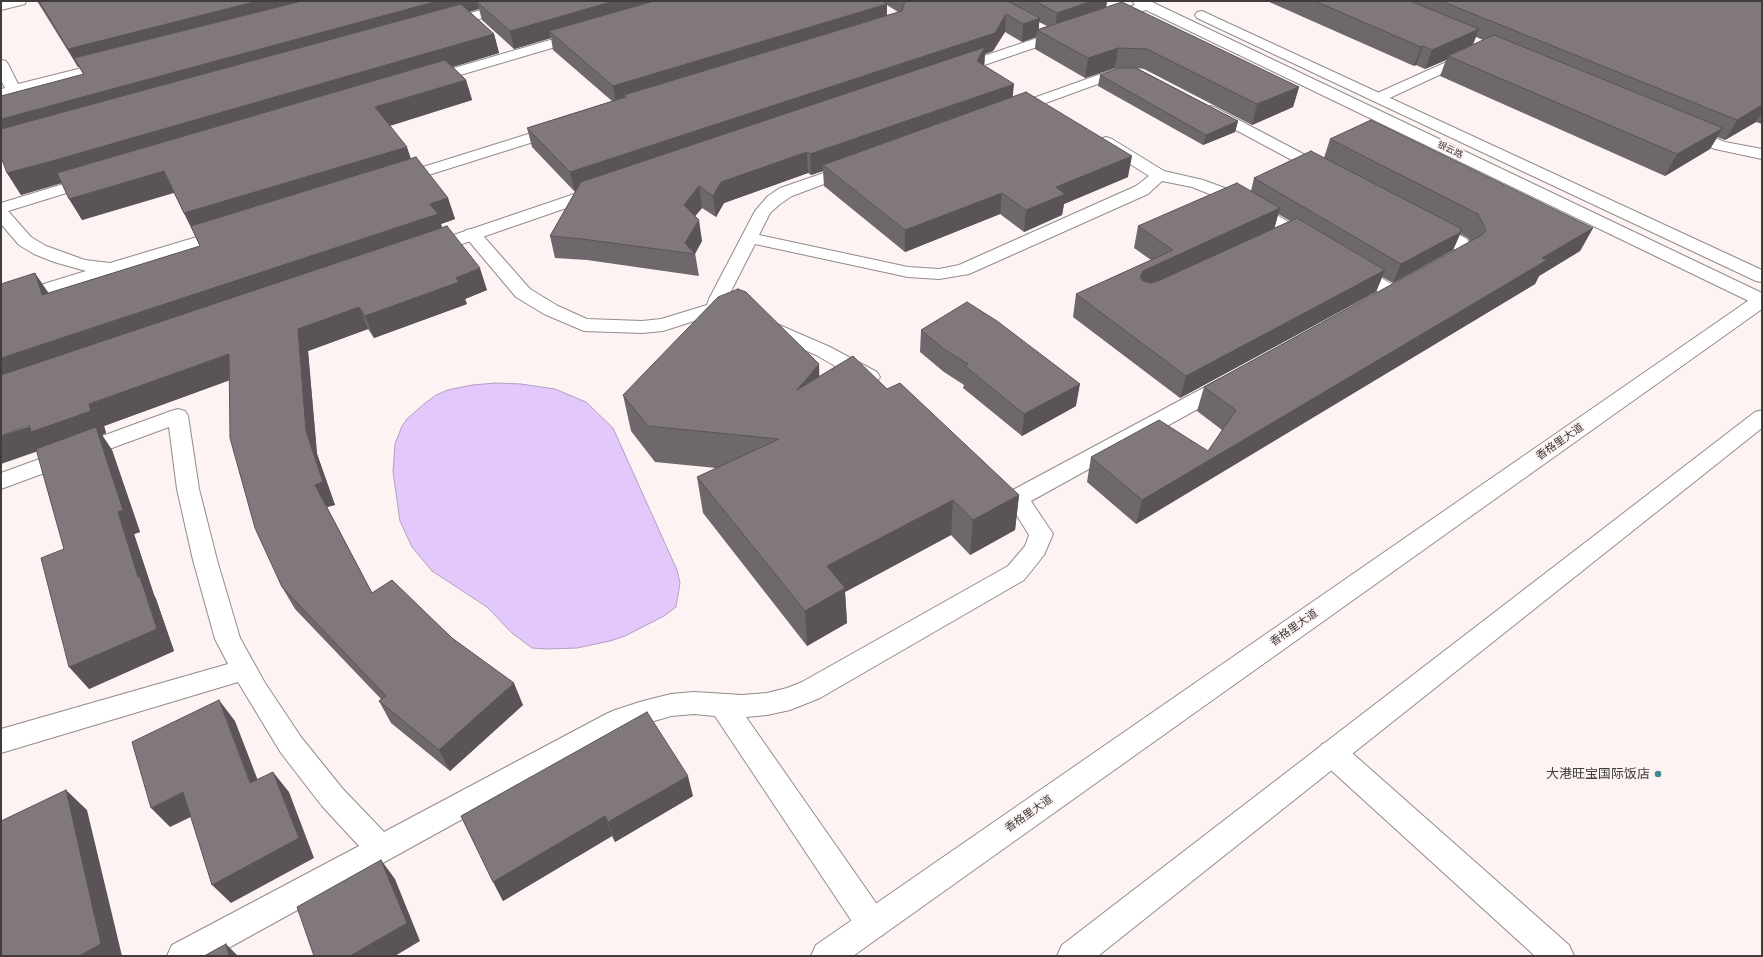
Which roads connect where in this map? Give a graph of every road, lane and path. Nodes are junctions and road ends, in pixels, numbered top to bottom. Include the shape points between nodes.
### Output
1 (20, 1) edge
2 (528, 1) edge
3 (1142, 3) edge
4 (1, 6) edge
5 (1186, 8) dead end
6 (431, 28) edge
7 (596, 31) edge
8 (1479, 45) edge
9 (120, 62) edge
10 (1, 64) edge
11 (940, 75) edge
12 (1145, 77) edge
13 (413, 85) edge
14 (7, 91) edge
15 (1378, 98) junction
16 (1038, 101) junction
17 (1194, 103) edge
18 (1058, 113) edge
19 (994, 117) edge
20 (574, 125) edge
21 (1677, 128) edge
22 (1092, 134) edge
23 (1762, 154) edge
24 (875, 160) edge
25 (1159, 175) junction
26 (108, 176) edge
27 (1342, 180) edge
28 (384, 184) edge
29 (616, 186) edge
30 (1, 208) edge
31 (1, 213) edge
32 (1412, 217) edge
33 (240, 229) edge
34 (1290, 231) junction
35 (472, 234) junction
36 (749, 238) junction
37 (1269, 241) edge
38 (1318, 247) edge
39 (412, 254) edge
40 (1338, 260) edge
41 (111, 269) junction
42 (1432, 271) edge
43 (1762, 277) edge
44 (1413, 282) edge
45 (1393, 293) junction
46 (1762, 300) edge
47 (1, 303) edge
48 (1372, 304) edge
49 (716, 308) junction
50 (1247, 373) edge
51 (887, 389) edge
52 (1762, 417) edge
53 (1, 481) edge
54 (243, 670) junction
55 (722, 705) junction
56 (1, 742) edge
57 (1332, 753) junction
58 (381, 849) junction
59 (872, 924) junction
60 (183, 956) edge
61 (827, 956) edge
62 (1073, 956) edge
63 (1558, 956) edge

1 - 4 street
2 - 6 street via 474,22
3 - 11 street via 1089,25 1046,33
3 - 46 street, 银云路
5 - 15 street, 银云路
7 - 13 street via 506,51
8 - 15 street
9 - 14 street
10 - 14 street
12 - 16 street via 1138,73 1115,73
15 - 43 street, 银云路
16 - 18 street
16 - 19 street
17 - 27 street
20 - 28 street
21 - 23 street via 1721,146
22 - 25 street
24 - 36 street via 786,192 763,211
25 - 34 street via 1218,190 1238,199
25 - 36 street via 1142,190 963,270 939,274 908,272
26 - 30 street
29 - 35 street
31 - 41 street via 25,241 40,250 83,265
32 - 42 street via 1461,243 1465,253
33 - 41 street
34 - 37 street
34 - 38 street
35 - 39 street
35 - 49 street via 523,293 551,310 584,324 602,327 663,325
36 - 49 street via 718,299
40 - 45 street
41 - 47 street
44 - 45 street
45 - 48 street
46 - 59 street, 香格里大道
49 - 51 street via 776,329 816,348
50 - 55 street via 1011,493 1041,534 1036,549 1016,573 811,690 790,699 767,704
52 - 57 street
53 - 54 street via 178,416 188,489 205,560 228,639
54 - 56 street
54 - 58 street via 291,745 332,797
55 - 58 street via 671,705 616,722
55 - 59 street
57 - 62 street
57 - 63 street
58 - 60 street
59 - 61 street, 香格里大道

